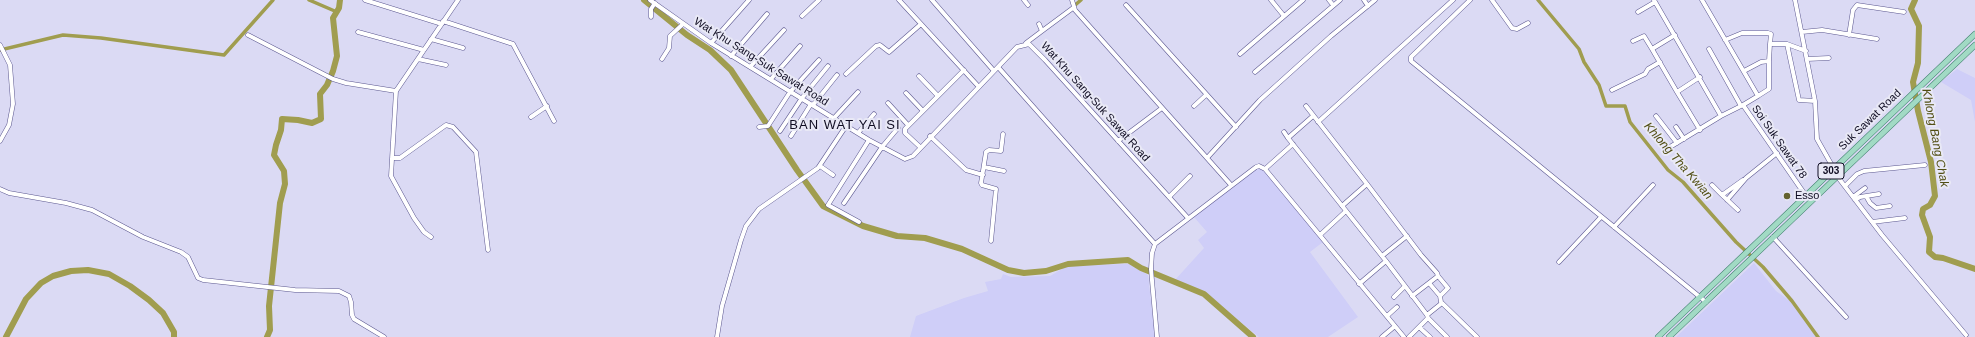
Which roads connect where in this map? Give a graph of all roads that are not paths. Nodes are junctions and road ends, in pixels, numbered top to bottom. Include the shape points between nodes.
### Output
1 (365, 0) edge
2 (458, 0) edge
3 (650, 0) edge
4 (749, 0) edge
5 (819, 0) edge
6 (900, 0) edge
7 (932, 0) edge
8 (1024, 0) edge
9 (1072, 0) edge
10 (1272, 0) edge
11 (1302, 0) edge
12 (1329, 0) edge
13 (1340, 0) edge
14 (1364, 0) edge
15 (1375, 0) edge
16 (1452, 0) edge
17 (1470, 0) edge
18 (1492, 0) edge
19 (1702, 0) edge
20 (1795, 0) edge
21 (1655, 1) edge
22 (1028, 5) dead end
23 (1126, 5) dead end
24 (1333, 5) junction
25 (653, 6) junction
26 (1368, 6) junction
27 (1073, 8) junction
28 (1638, 12) dead end
29 (1904, 12) dead end
30 (767, 14) dead end
31 (802, 16) dead end
32 (1284, 16) junction
33 (651, 17) dead end
34 (443, 22) junction
35 (1528, 23) dead end
36 (921, 24) junction
37 (1039, 24) dead end
38 (682, 25) junction
39 (784, 30) dead end
40 (1042, 31) junction
41 (358, 32) dead end
42 (1802, 32) junction
43 (1975, 34) edge
44 (248, 35) dead end
45 (1675, 35) junction
46 (1849, 35) junction
47 (431, 39) junction
48 (1878, 39) dead end
49 (1726, 40) junction
50 (1633, 42) dead end
51 (711, 43) junction
52 (1026, 43) junction
53 (1770, 44) junction
54 (1788, 44) junction
55 (1975, 45) edge
56 (0, 46) edge
57 (800, 46) dead end
58 (463, 48) dead end
59 (1652, 48) junction
60 (1709, 49) dead end
61 (424, 50) junction
62 (1806, 51) junction
63 (1240, 54) dead end
64 (731, 56) junction
65 (1829, 58) dead end
66 (418, 59) junction
67 (662, 59) dead end
68 (1807, 59) junction
69 (819, 60) dead end
70 (1770, 61) junction
71 (1660, 62) junction
72 (446, 65) dead end
73 (828, 66) dead end
74 (750, 67) junction
75 (998, 67) junction
76 (964, 70) junction
77 (994, 71) junction
78 (1256, 72) dead end
79 (1744, 72) junction
80 (846, 74) dead end
81 (837, 75) dead end
82 (919, 76) dead end
83 (1700, 77) junction
84 (771, 80) junction
85 (978, 87) junction
86 (1612, 90) dead end
87 (396, 91) junction
88 (790, 92) junction
89 (858, 92) dead end
90 (1677, 92) junction
91 (906, 93) dead end
92 (1206, 95) junction
93 (938, 96) junction
94 (1758, 96) junction
95 (802, 98) junction
96 (1815, 101) junction
97 (888, 103) dead end
98 (812, 105) junction
99 (1742, 105) junction
100 (547, 106) junction
101 (1194, 106) dead end
102 (1306, 106) dead end
103 (1162, 108) junction
104 (923, 111) junction
105 (874, 114) dead end
106 (1314, 116) junction
107 (1656, 116) dead end
108 (1721, 116) junction
109 (531, 117) dead end
110 (834, 118) junction
111 (554, 121) dead end
112 (1318, 122) junction
113 (908, 125) junction
114 (846, 126) junction
115 (759, 127) dead end
116 (1236, 127) junction
117 (1676, 127) dead end
118 (898, 128) dead end
119 (1700, 130) junction
120 (780, 131) dead end
121 (1284, 132) dead end
122 (858, 133) junction
123 (1003, 134) dead end
124 (791, 136) dead end
125 (930, 136) junction
126 (1288, 138) junction
127 (1684, 139) junction
128 (869, 140) junction
129 (0, 141) edge
130 (1118, 141) junction
131 (1677, 143) junction
132 (1293, 144) junction
133 (882, 147) junction
134 (920, 147) junction
135 (1670, 147) dead end
136 (1777, 153) junction
137 (392, 158) junction
138 (1207, 158) junction
139 (1925, 165) dead end
140 (820, 166) junction
141 (984, 167) junction
142 (1266, 169) junction
143 (1834, 169) junction
144 (1004, 171) dead end
145 (1828, 174) junction
146 (833, 175) dead end
147 (983, 175) junction
148 (1190, 176) dead end
149 (1837, 176) junction
150 (1746, 178) junction
151 (1832, 181) junction
152 (1367, 184) junction
153 (1231, 185) junction
154 (1653, 185) dead end
155 (1712, 185) dead end
156 (1845, 186) junction
157 (1865, 188) dead end
158 (0, 189) edge
159 (1879, 194) dead end
160 (1722, 195) junction
161 (1806, 196) junction
162 (1866, 196) junction
163 (1169, 197) junction
164 (1854, 199) junction
165 (1727, 200) junction
166 (844, 203) dead end
167 (1342, 206) junction
168 (1890, 206) dead end
169 (1738, 210) dead end
170 (1346, 211) junction
171 (1601, 217) junction
172 (1188, 218) junction
173 (1906, 218) dead end
174 (859, 222) dead end
175 (1872, 222) junction
176 (1614, 227) junction
177 (1320, 235) junction
178 (1407, 236) junction
179 (429, 237) dead end
180 (1774, 237) junction
181 (991, 242) dead end
182 (1155, 244) junction
183 (488, 250) dead end
184 (1382, 256) junction
185 (1386, 261) junction
186 (1559, 262) dead end
187 (1438, 276) junction
188 (1429, 283) junction
189 (1359, 284) junction
190 (1405, 286) junction
191 (1412, 296) junction
192 (1440, 296) junction
193 (1700, 297) junction
194 (1394, 298) dead end
195 (1441, 302) junction
196 (1706, 302) junction
197 (1397, 308) dead end
198 (1387, 316) junction
199 (1427, 316) junction
200 (1846, 317) dead end
201 (1395, 326) junction
202 (1420, 328) junction
203 (1966, 335) dead end
204 (384, 337) edge
205 (717, 337) edge
206 (1157, 337) edge
207 (1382, 337) edge
208 (1404, 337) edge
209 (1409, 337) edge
210 (1430, 337) edge
211 (1447, 337) edge
212 (1477, 337) edge
213 (1658, 337) edge
214 (1669, 337) edge

1 - 34 street
2 - 34 street
3 - 25 street, Wat Khu Sang-Suk Sawat Road
4 - 51 street
5 - 31 street
6 - 36 street
7 - 77 street
8 - 22 street
9 - 27 street
10 - 32 street
11 - 32 street
12 - 24 street
13 - 24 street
14 - 26 street
15 - 26 street
16 - 112 street
17 - 171 street via 1410,60
18 - 35 street via 1512,28 1517,29
19 - 49 street, Soi Suk Sawat 78
20 - 42 street
21 - 28 street
21 - 45 street
23 - 92 street
24 - 78 street
25 - 33 street
25 - 38 street, Wat Khu Sang-Suk Sawat Road
26 - 116 street via 1283,79
27 - 40 street
27 - 103 street
29 - 46 street via 1857,5 1852,10
30 - 64 street
32 - 63 street
34 - 47 street
34 - 100 street via 514,44
36 - 76 street
36 - 80 street via 889,52 880,45 876,46
37 - 40 street
38 - 51 street, Wat Khu Sang-Suk Sawat Road
38 - 67 street via 670,36 669,48
39 - 74 street
40 - 52 street
41 - 61 street
42 - 46 street via 1822,30
42 - 62 street
43 - 143 main road, Suk Sawat Road / 303
44 - 87 street via 333,79
45 - 59 street
45 - 83 street
46 - 48 street
47 - 58 street
47 - 61 street
49 - 53 street via 1742,33 1768,33 1771,34
49 - 79 street, Soi Suk Sawat 78
50 - 59 street via 1644,36
51 - 64 street, Wat Khu Sang-Suk Sawat Road
52 - 75 street, Wat Khu Sang-Suk Sawat Road via 1017,47
52 - 130 street, Wat Khu Sang-Suk Sawat Road via 1031,45
53 - 54 street
53 - 70 street
54 - 62 street
54 - 96 street via 1799,100
55 - 149 main road, Suk Sawat Road / 303
56 - 129 street via 10,65 13,104 9,125
57 - 84 street
59 - 71 street
60 - 99 street
61 - 66 street
62 - 68 street
64 - 74 street, Wat Khu Sang-Suk Sawat Road
65 - 68 street
66 - 72 street
66 - 87 street
68 - 96 street
69 - 88 street
70 - 79 street via 1761,62
70 - 94 street via 1769,89
71 - 86 street via 1648,69 1645,74
71 - 90 street
73 - 95 street
74 - 84 street, Wat Khu Sang-Suk Sawat Road
75 - 77 street, Wat Khu Sang-Suk Sawat Road
75 - 182 street
76 - 85 street
76 - 93 street
77 - 85 street, Wat Khu Sang-Suk Sawat Road
79 - 94 street, Soi Suk Sawat 78
81 - 98 street
82 - 93 street
83 - 90 street
83 - 108 street
84 - 88 street, Wat Khu Sang-Suk Sawat Road
85 - 125 street, Wat Khu Sang-Suk Sawat Road
87 - 137 street
88 - 95 street, Wat Khu Sang-Suk Sawat Road
88 - 115 street via 768,125
89 - 110 street
90 - 119 street
91 - 104 street
92 - 101 street
92 - 116 street
93 - 104 street
94 - 99 street, Soi Suk Sawat 78
95 - 98 street, Wat Khu Sang-Suk Sawat Road
95 - 120 street
96 - 143 street via 1817,139
97 - 113 street
98 - 110 street, Wat Khu Sang-Suk Sawat Road
98 - 124 street
99 - 108 street
99 - 136 street, Soi Suk Sawat 78
100 - 109 street
100 - 111 street
102 - 106 street
103 - 130 street
103 - 138 street
104 - 113 street
105 - 122 street
106 - 112 street
106 - 126 street
107 - 131 street
108 - 119 street
110 - 114 street, Wat Khu Sang-Suk Sawat Road
112 - 152 street
113 - 134 street via 904,132
114 - 122 street, Wat Khu Sang-Suk Sawat Road
114 - 140 street
116 - 138 street
117 - 127 street
118 - 133 street
119 - 127 street
121 - 126 street
122 - 128 street, Wat Khu Sang-Suk Sawat Road
123 - 141 street via 1001,150 987,151
125 - 134 street, Wat Khu Sang-Suk Sawat Road
125 - 147 street via 966,170
126 - 132 street
127 - 131 street
128 - 133 street, Wat Khu Sang-Suk Sawat Road
128 - 174 street via 828,205
130 - 163 street, Wat Khu Sang-Suk Sawat Road
131 - 135 street
132 - 142 street
132 - 167 street
133 - 134 street, Wat Khu Sang-Suk Sawat Road via 905,159 910,158
133 - 166 street
136 - 150 street
136 - 161 street, Soi Suk Sawat 78
137 - 179 street via 392,180 414,218
137 - 183 street via 400,158 446,125 453,127 476,152
138 - 153 street
139 - 156 street via 1860,172
140 - 146 street
140 - 205 street via 759,209 746,226 722,306
141 - 144 street
141 - 147 street
142 - 153 street via 1262,166 1256,167
142 - 177 street
143 - 145 main road, Suk Sawat Road / 303
145 - 151 main road via 1834,175
145 - 161 main road, Suk Sawat Road / 303
147 - 181 street via 982,185 996,189
148 - 163 street
149 - 151 main road, Suk Sawat Road / 303
149 - 156 street
150 - 160 street
150 - 165 street
151 - 180 main road, Suk Sawat Road / 303
152 - 167 street
152 - 178 street
153 - 172 street
154 - 176 street
155 - 160 street
156 - 164 street
157 - 164 street
158 - 204 street via 30,198 64,202 92,210 181,252 188,258 198,278 210,282 344,292 349,296 354,319
159 - 162 street
160 - 165 street
161 - 193 main road, Suk Sawat Road / 303
162 - 164 street
162 - 168 street via 1876,208
163 - 172 street, Wat Khu Sang-Suk Sawat Road
164 - 175 street
165 - 169 street
167 - 170 street
170 - 177 street
170 - 184 street
171 - 176 street
171 - 186 street
172 - 182 street
173 - 175 street
175 - 203 street
176 - 193 street
177 - 189 street
178 - 184 street
178 - 187 street
180 - 196 main road, Suk Sawat Road / 303
180 - 200 street
182 - 206 street via 1151,269
184 - 185 street
185 - 189 street
185 - 190 street
187 - 188 street
187 - 192 street via 1448,288
188 - 191 street
188 - 192 street
189 - 198 street
190 - 191 street
190 - 194 street
191 - 199 street
192 - 195 street
193 - 196 street
193 - 213 main road, Suk Sawat Road / 303
195 - 199 street
195 - 212 street
196 - 214 main road, Suk Sawat Road / 303
197 - 198 street
198 - 201 street
199 - 202 street
199 - 211 street
201 - 207 street
201 - 208 street
202 - 209 street
202 - 210 street

